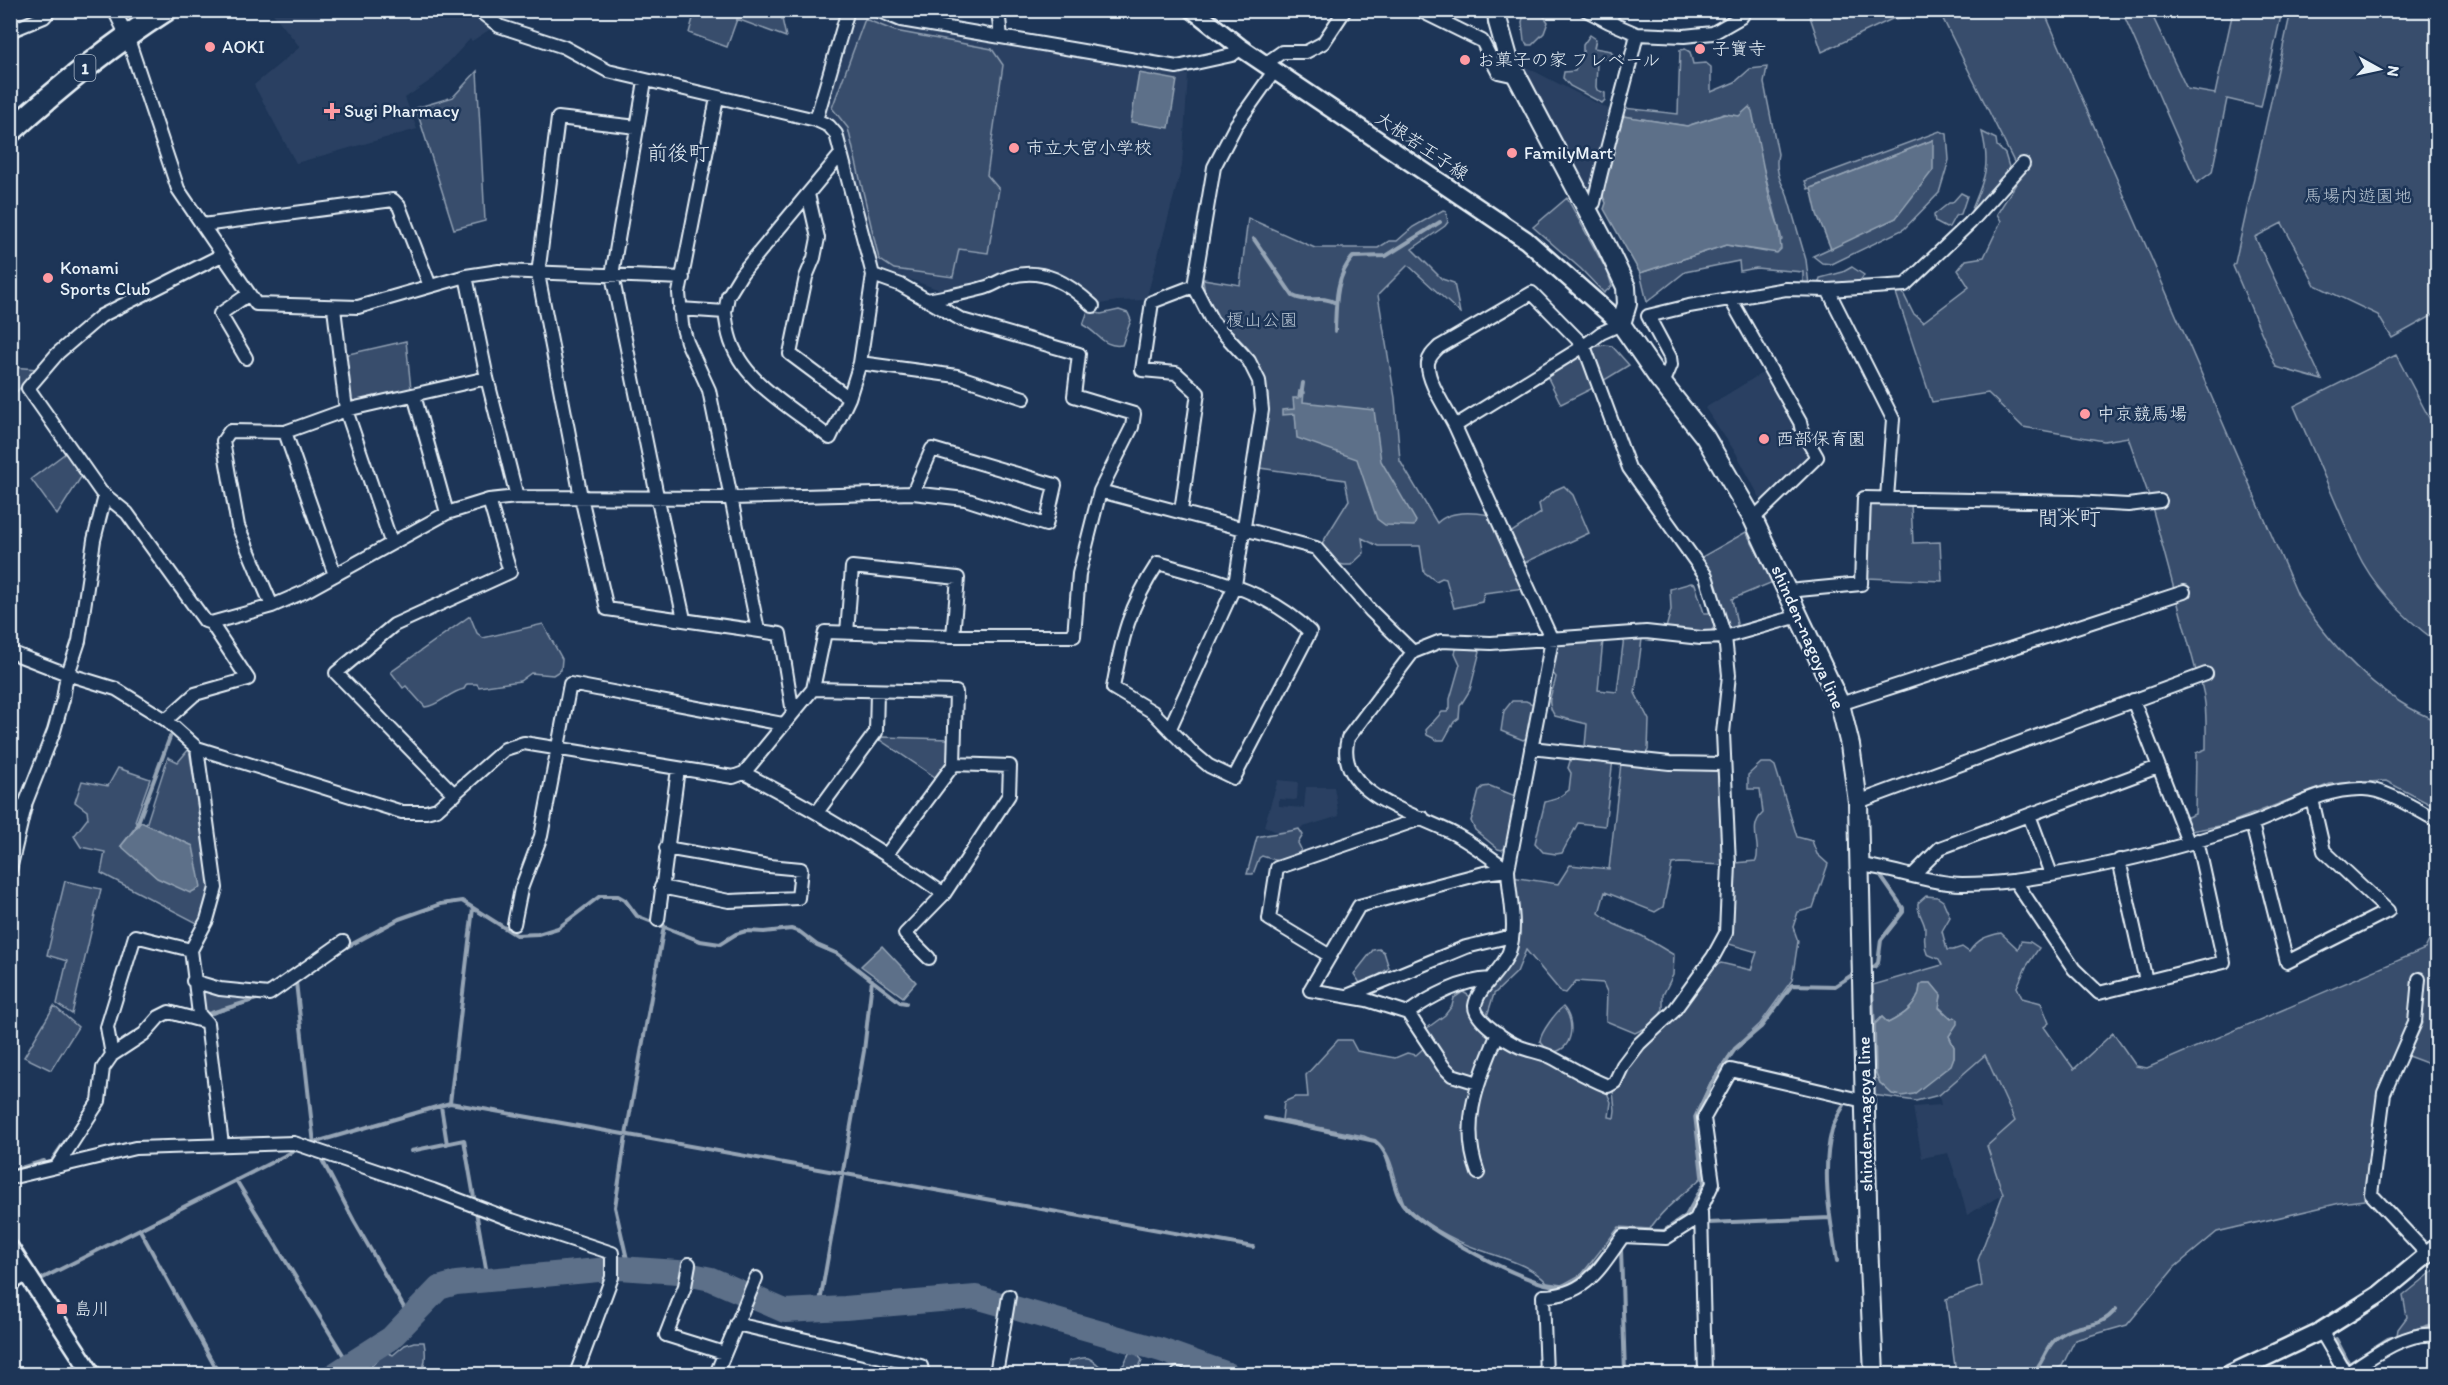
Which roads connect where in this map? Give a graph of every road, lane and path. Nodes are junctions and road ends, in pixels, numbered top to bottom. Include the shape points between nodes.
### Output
1 (50, 10) edge
2 (114, 10) edge
3 (166, 10) edge
4 (478, 10) edge
5 (848, 10) edge
6 (877, 10) edge
7 (998, 10) edge
8 (1193, 10) edge
9 (1345, 10) edge
10 (1419, 10) edge
11 (1497, 10) edge
12 (1586, 10) edge
13 (1746, 10) edge
14 (1612, 16) edge
15 (10, 31) edge
16 (1637, 34) junction
17 (127, 36) junction
18 (1001, 37) junction
19 (1241, 48) junction
20 (1270, 67) junction
21 (1516, 76) junction
22 (645, 81) junction
23 (717, 98) junction
24 (816, 120) junction
25 (638, 127) junction
26 (10, 132) edge
27 (841, 154) junction
28 (2023, 164) dead end
29 (808, 194) junction
30 (1586, 208) junction
31 (204, 225) junction
32 (222, 255) junction
33 (538, 274) junction
34 (612, 274) junction
35 (873, 275) junction
36 (466, 276) junction
37 (682, 278) junction
38 (430, 286) junction
39 (1194, 286) junction
40 (1828, 290) junction
41 (249, 294) junction
42 (927, 300) junction
43 (1731, 300) junction
44 (1093, 306) dead end
45 (334, 308) junction
46 (680, 309) junction
47 (725, 312) junction
48 (1621, 324) junction
49 (1584, 346) junction
50 (246, 358) dead end
51 (860, 363) junction
52 (487, 378) junction
53 (1663, 384) junction
54 (414, 395) junction
55 (849, 398) junction
56 (1024, 398) dead end
57 (346, 410) junction
58 (1455, 426) junction
59 (285, 432) junction
60 (1100, 491) junction
61 (913, 493) junction
62 (105, 496) junction
63 (657, 496) junction
64 (517, 497) junction
65 (581, 497) junction
66 (732, 498) junction
67 (1887, 498) junction
68 (489, 500) junction
69 (2160, 501) dead end
70 (1181, 511) junction
71 (447, 513) junction
72 (1753, 519) junction
73 (1245, 529) junction
74 (391, 542) junction
75 (335, 575) junction
76 (1235, 585) junction
77 (1788, 591) junction
78 (2184, 592) dead end
79 (272, 606) junction
80 (1799, 616) junction
81 (684, 619) junction
82 (211, 623) junction
83 (758, 630) junction
84 (847, 633) junction
85 (953, 636) junction
86 (1725, 637) junction
87 (1552, 640) junction
88 (10, 652) edge
89 (1413, 652) junction
90 (67, 674) junction
91 (2206, 674) dead end
92 (813, 689) junction
93 (877, 692) junction
94 (2133, 700) junction
95 (1840, 704) junction
96 (793, 712) junction
97 (166, 720) junction
98 (783, 724) junction
99 (1170, 728) junction
100 (558, 747) junction
101 (196, 748) junction
102 (1531, 748) junction
103 (954, 764) junction
104 (1724, 764) junction
105 (2158, 767) junction
106 (678, 769) junction
107 (744, 773) junction
108 (454, 795) junction
109 (2312, 799) junction
110 (1858, 802) junction
111 (10, 804) edge
112 (25, 808) junction
113 (818, 811) junction
114 (2029, 815) junction
115 (1423, 818) junction
116 (2438, 821) edge
117 (2252, 824) junction
118 (2193, 841) junction
119 (666, 848) junction
120 (887, 854) junction
121 (2120, 860) junction
122 (1860, 865) junction
123 (10, 870) edge
124 (1508, 870) junction
125 (2051, 873) junction
126 (1912, 876) junction
127 (2015, 880) junction
128 (661, 887) junction
129 (944, 894) junction
130 (658, 920) dead end
131 (514, 924) dead end
132 (1512, 936) junction
133 (343, 942) dead end
134 (190, 950) junction
135 (1330, 956) junction
136 (929, 958) dead end
137 (1491, 979) junction
138 (2419, 979) dead end
139 (193, 981) junction
140 (2145, 981) junction
141 (1347, 996) junction
142 (1408, 1013) junction
143 (207, 1023) junction
144 (1498, 1033) junction
145 (112, 1055) junction
146 (1478, 1083) junction
147 (1864, 1101) junction
148 (222, 1145) junction
149 (57, 1166) junction
150 (1478, 1173) dead end
151 (10, 1178) edge
152 (1701, 1212) junction
153 (10, 1248) edge
154 (2433, 1251) edge
155 (689, 1264) dead end
156 (27, 1274) junction
157 (756, 1278) dead end
158 (10, 1285) edge
159 (1009, 1296) dead end
160 (736, 1324) junction
161 (2321, 1331) junction
162 (2438, 1336) edge
163 (724, 1353) junction
164 (92, 1374) edge
165 (576, 1374) edge
166 (716, 1374) edge
167 (923, 1374) edge
168 (996, 1374) edge
169 (1546, 1374) edge
170 (1705, 1374) edge
171 (1874, 1374) edge
172 (2230, 1374) edge

1 - 15 street via 44,17
2 - 17 street
3 - 17 highway, 1
4 - 22 street via 499,26 564,47 608,71
5 - 24 street
6 - 18 street via 901,20
7 - 18 street
8 - 19 street, 大根若王子線
9 - 20 street via 1323,43 1306,52 1282,52
10 - 21 street via 1482,41 1498,72
11 - 21 main road
12 - 14 street
13 - 16 street via 1713,33
14 - 16 street
16 - 30 street via 1593,203
17 - 26 highway, 1
17 - 31 street via 178,189
18 - 19 street via 1177,67 1232,55
19 - 20 street, 大根若王子線
20 - 39 street via 1214,167
20 - 48 street, 大根若王子線 via 1526,240
21 - 30 main road
22 - 23 street
22 - 25 street
23 - 24 street
23 - 37 street
24 - 27 street via 836,134
25 - 33 street via 558,118
25 - 34 street
27 - 29 street
27 - 35 street
28 - 40 street via 1970,223 1905,285
29 - 47 street via 737,279
29 - 55 street via 818,238 790,354
30 - 48 main road via 1626,287 1627,304
31 - 32 street
31 - 38 street via 393,200 399,206
32 - 41 street
32 - 62 street via 101,316 58,353 28,388
33 - 34 street
33 - 36 street via 499,271
33 - 65 street
34 - 37 street
34 - 63 street
35 - 42 street
35 - 51 street
36 - 38 street
36 - 52 street
37 - 46 street
38 - 45 street via 358,307
39 - 70 street via 1152,302 1142,370 1176,373 1198,393
39 - 73 street via 1212,321 1249,361 1259,381 1262,410
40 - 43 street via 1786,289
40 - 67 street via 1893,419
41 - 45 street via 256,304
41 - 50 street via 220,314
42 - 44 street via 1029,274 1072,287
42 - 60 street via 962,320 1079,354 1074,396 1134,414 1132,427
43 - 53 street via 1648,316 1670,357
43 - 72 street via 1817,457
45 - 57 street
46 - 47 street
46 - 66 street via 687,342 709,390
47 - 55 street via 729,335 761,386 831,438
48 - 49 street
48 - 53 main road, shinden-nagoya line
49 - 58 street
49 - 58 street via 1532,294 1439,347 1428,363 1429,375
49 - 86 street via 1629,468 1706,576
51 - 55 street
51 - 56 street via 957,376
52 - 54 street
52 - 64 street
53 - 72 main road, shinden-nagoya line via 1705,437
54 - 57 street
54 - 71 street
57 - 59 street
57 - 74 street
58 - 87 street
59 - 75 street
59 - 79 street via 230,431 223,441 238,526
60 - 70 street
60 - 85 street via 1079,574 1074,636
61 - 61 street via 932,449 1055,485 1046,525 964,499
61 - 66 street
62 - 82 street via 127,513 205,621
62 - 90 street via 94,540 79,641
63 - 65 street
63 - 66 street
63 - 81 street
64 - 65 street
64 - 68 street
65 - 81 street via 607,609
66 - 83 street
67 - 69 street via 2128,505
67 - 77 street via 1864,498 1861,584
68 - 71 street
68 - 108 street via 510,572 394,625 336,673
70 - 73 street
71 - 74 street
72 - 77 main road, shinden-nagoya line
73 - 76 street
73 - 89 street via 1316,548
74 - 75 street
75 - 79 street
76 - 99 street
76 - 99 street via 1158,563 1138,592 1121,640 1113,688 1153,712
76 - 99 street via 1267,600 1310,632 1234,778 1209,766
77 - 80 main road, shinden-nagoya line
78 - 95 street
79 - 82 street
80 - 86 street
80 - 95 main road, shinden-nagoya line
81 - 83 street
82 - 97 street via 248,679 195,694
83 - 96 street via 780,634
84 - 85 street
84 - 85 street via 852,567 958,578
84 - 92 street via 825,632
86 - 87 street via 1646,632
86 - 104 street via 1729,675
87 - 89 street via 1441,640
87 - 102 street
88 - 90 street
89 - 115 street via 1348,738 1345,750 1355,779 1380,801
90 - 97 street via 116,689
90 - 112 street via 54,731
91 - 94 street
92 - 93 street
92 - 96 street
93 - 103 street via 956,692
93 - 113 street via 876,732
94 - 105 street
94 - 110 street
95 - 110 main road, shinden-nagoya line
96 - 98 street
97 - 101 street
98 - 100 street via 570,684
98 - 107 street
100 - 106 street
100 - 108 street via 524,743 505,749
100 - 131 street via 541,836 521,889
101 - 108 street via 402,812 437,809
101 - 134 street via 216,888 207,920
102 - 104 street via 1670,763
102 - 124 street
103 - 120 street
103 - 129 street via 1010,766 1009,795
104 - 144 street via 1729,864 1726,933 1673,1012 1635,1049 1608,1086 1549,1056 1511,1043
105 - 114 street
105 - 118 street
106 - 107 street via 733,777
106 - 119 street
107 - 113 street
109 - 116 street via 2365,789 2396,799
109 - 117 street
109 - 117 street via 2324,851 2388,911 2287,962
110 - 122 main road, shinden-nagoya line
111 - 112 street
112 - 123 street
113 - 120 street
114 - 125 street
114 - 126 street via 1940,848
115 - 124 street via 1459,836
115 - 135 street via 1277,868 1269,919
117 - 118 street
118 - 121 street
118 - 140 street via 2224,962
119 - 128 street
119 - 128 street via 801,869 798,898 729,901
120 - 129 street
121 - 125 street
121 - 140 street
122 - 126 street
122 - 147 main road, shinden-nagoya line
124 - 132 street
124 - 135 street via 1359,906
125 - 127 street
126 - 127 street via 1961,884
127 - 140 street via 2074,969 2099,993
128 - 130 street
129 - 136 street via 905,934
132 - 137 street via 1509,953
132 - 141 street via 1467,947
133 - 139 street via 272,999
134 - 139 street
134 - 145 street via 135,936 107,1026
135 - 141 street via 1310,990
137 - 142 street via 1441,993
137 - 144 street via 1477,998 1475,1008 1478,1017
138 - 154 street via 2415,1022 2384,1093 2371,1194
139 - 143 street via 199,1014
141 - 142 street
142 - 146 street via 1452,1075
143 - 145 street via 169,1012
143 - 148 street
144 - 146 street
145 - 149 street via 103,1068 99,1101
146 - 150 street via 1468,1140
147 - 152 street via 1731,1070 1704,1118 1713,1183
147 - 171 main road, shinden-nagoya line
148 - 149 street via 135,1148
148 - 165 street via 273,1142 305,1146 612,1253 612,1277
149 - 151 street
152 - 169 street via 1666,1238 1623,1236 1590,1281 1575,1290 1543,1296
152 - 170 street
153 - 156 street
154 - 161 street via 2380,1294
155 - 163 street via 666,1335
156 - 158 street
156 - 164 street
157 - 160 street
159 - 168 street
160 - 163 street
160 - 167 street via 921,1366
161 - 162 street via 2346,1374 2389,1346 2428,1334
161 - 172 street
163 - 166 street

